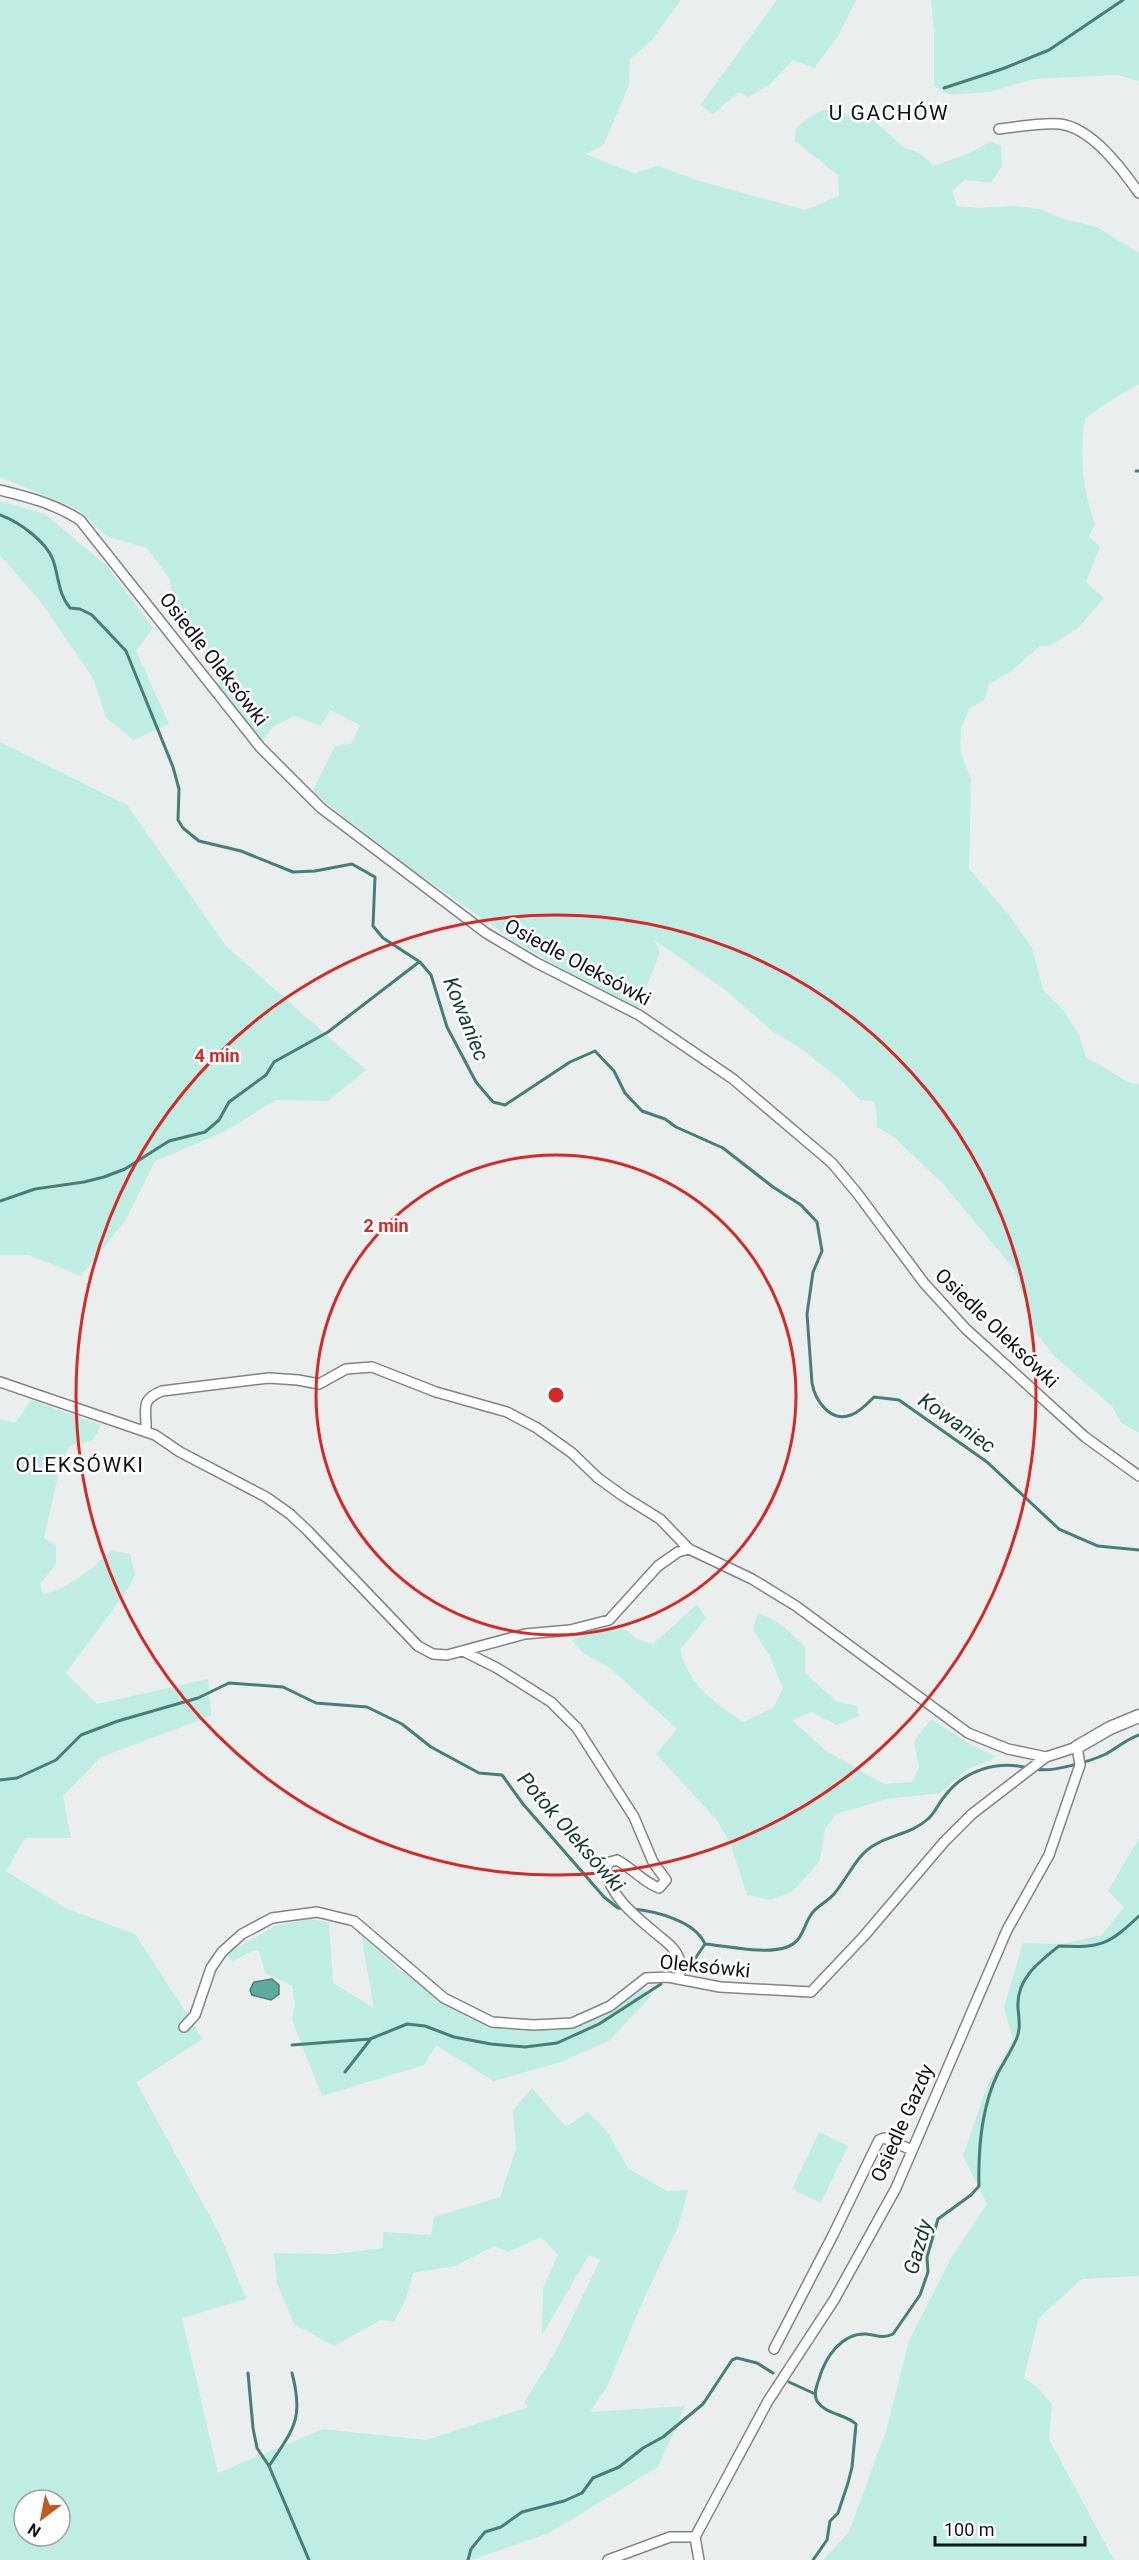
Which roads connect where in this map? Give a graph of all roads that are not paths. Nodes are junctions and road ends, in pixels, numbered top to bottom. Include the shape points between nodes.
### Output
1 (999, 129) dead end
2 (1139, 193) edge
3 (0, 490) edge
4 (0, 1382) edge
5 (146, 1431) junction
6 (1139, 1476) edge
7 (689, 1549) junction
8 (463, 1651) junction
9 (1139, 1716) edge
10 (1078, 1750) junction
11 (1046, 1757) junction
12 (679, 1979) junction
13 (184, 2026) dead end
14 (912, 2150) junction
15 (774, 2349) dead end
16 (695, 2537) junction
17 (608, 2560) edge
18 (699, 2560) edge

1 - 2 street via 1059,124 1071,127 1112,158
3 - 6 street, Osiedle Oleksówki via 41,500 80,520 260,747 321,808 486,933 639,1015 698,1053 814,1146 844,1176 951,1315 1085,1437
4 - 5 street
5 - 7 street via 146,1402 149,1396 162,1391 269,1378 319,1384 346,1369 372,1367 436,1392 507,1412 537,1428 615,1490 660,1519
5 - 8 street via 240,1481 290,1514 418,1646 433,1654
7 - 8 street via 658,1566 609,1620 570,1630 525,1634
7 - 11 street via 796,1605 968,1733 1008,1749
8 - 12 street via 544,1698 577,1728 634,1817 653,1862 666,1880 659,1888 617,1860 605,1868 607,1878 628,1910 675,1949 681,1963
9 - 10 street via 1110,1728
10 - 11 street, Oleksówki
10 - 14 street, Osiedle Gazdy via 1080,1765 1048,1855 1007,1930
11 - 12 street, Oleksówki via 972,1814 811,1992 720,1987
12 - 13 street, Oleksówki via 646,1978 610,2006 572,2023 492,2022 444,1998 354,1921 317,1912 272,1918 242,1934 211,1968 195,2015
14 - 15 street via 884,2138 879,2140
14 - 16 street, Osiedle Gazdy via 896,2188 845,2280 768,2401
16 - 17 street via 670,2537
16 - 18 street

